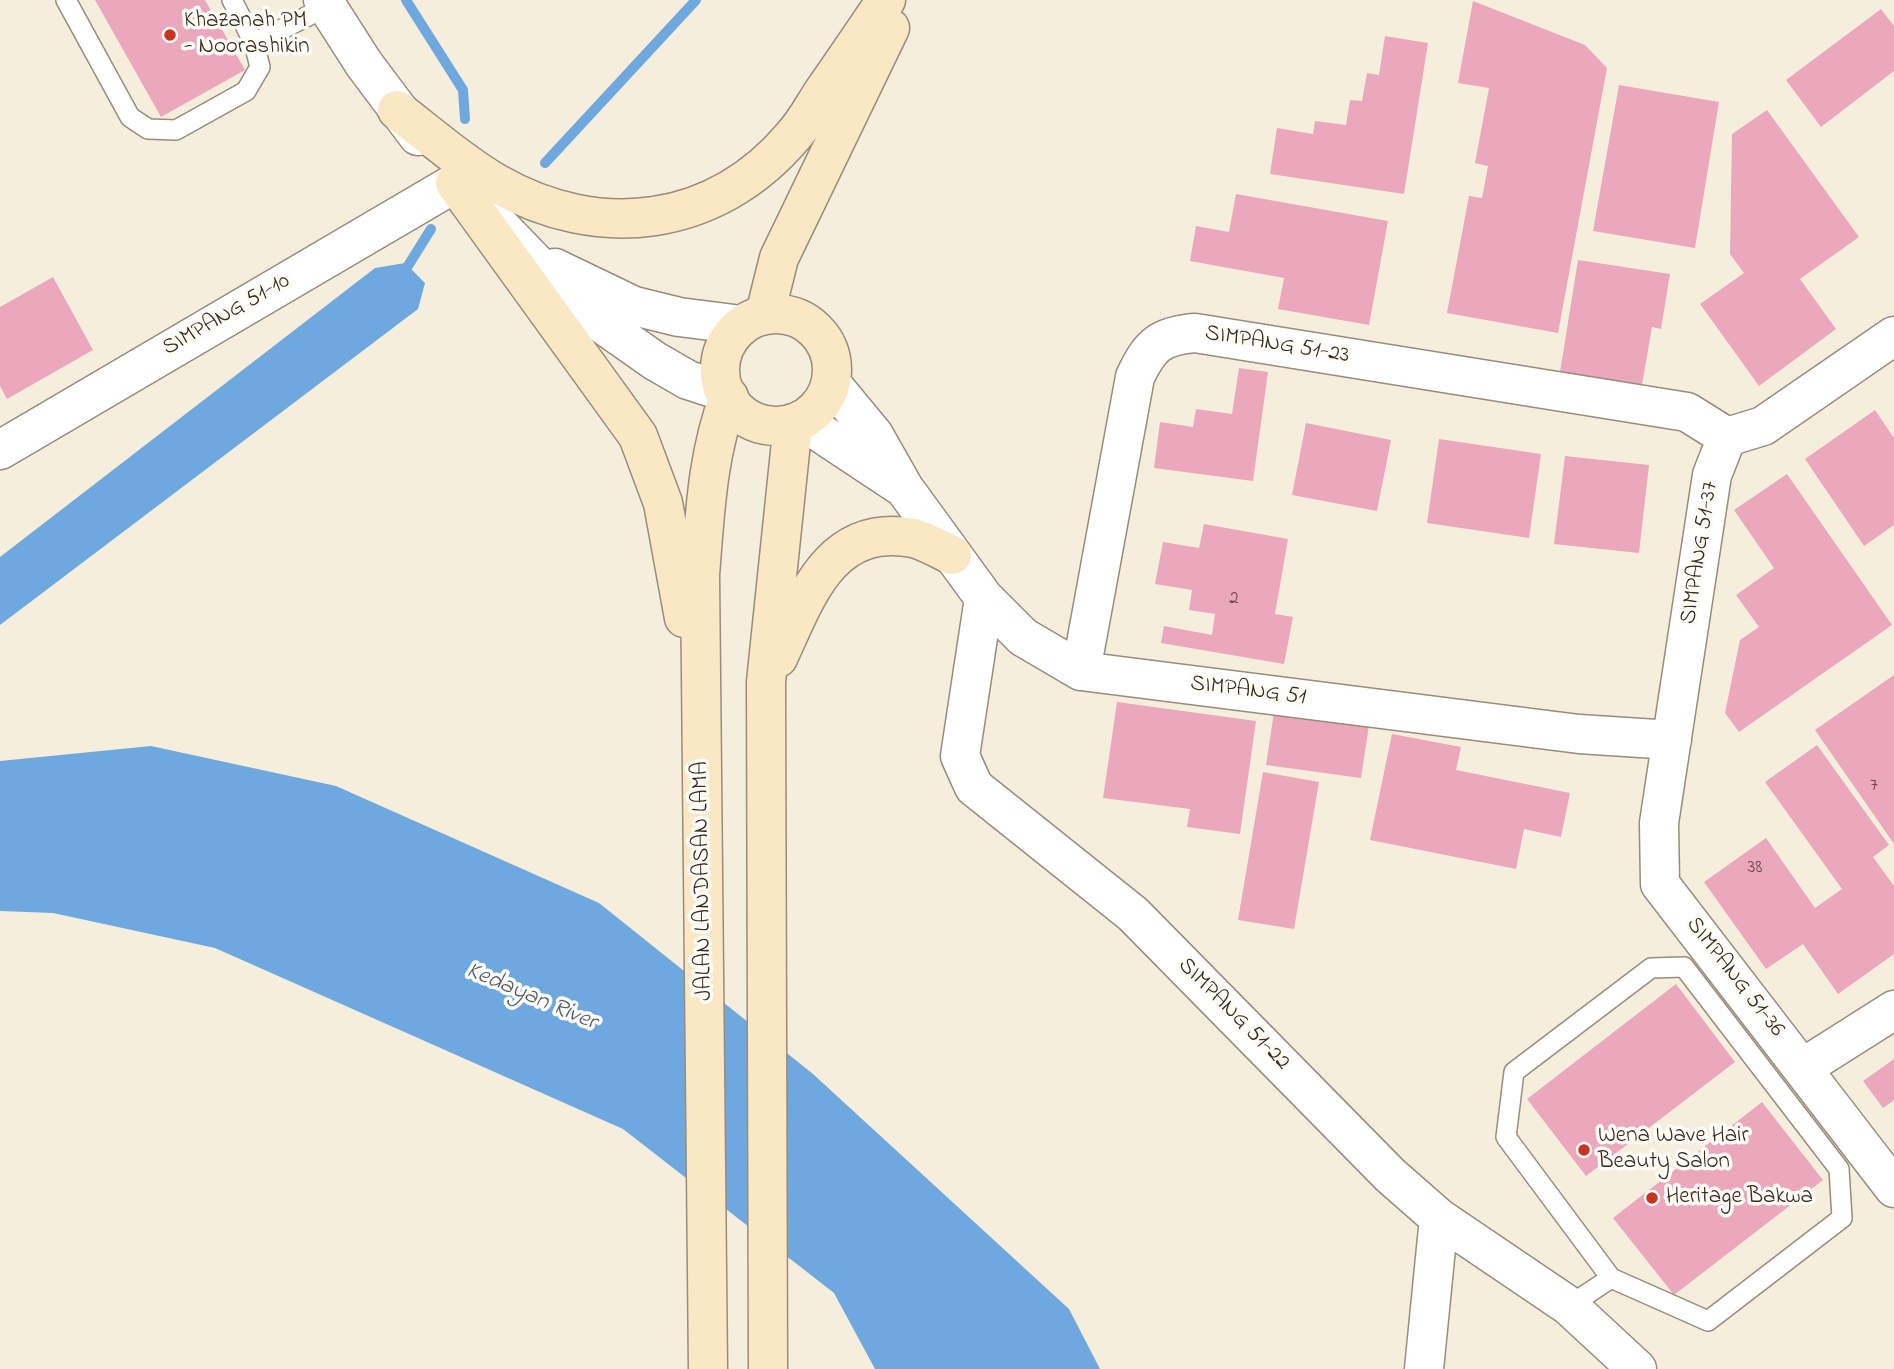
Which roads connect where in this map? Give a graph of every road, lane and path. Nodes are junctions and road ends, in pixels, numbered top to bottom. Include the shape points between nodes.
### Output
1 (66, 0) edge
2 (232, 0) edge
3 (886, 0) edge
4 (903, 0) edge
5 (324, 4) edge
6 (254, 43) junction
7 (397, 110) junction
8 (455, 183) junction
9 (532, 256) junction
10 (754, 320) junction
11 (1894, 336) edge
12 (831, 383) junction
13 (727, 395) junction
14 (797, 422) junction
15 (1727, 437) junction
16 (0, 450) edge
17 (904, 488) junction
18 (952, 555) junction
19 (984, 598) junction
20 (1082, 671) junction
21 (766, 682) junction
22 (700, 699) junction
23 (1672, 740) junction
24 (1894, 1010) edge
25 (1804, 1066) junction
26 (1894, 1188) edge
27 (1439, 1218) junction
28 (1611, 1279) junction
29 (1569, 1306) junction
30 (708, 1369) edge
31 (768, 1369) edge
32 (1424, 1369) edge
33 (1637, 1369) edge

1 - 6 lane via 130,117 148,129 176,130 246,91 260,67
2 - 6 lane
3 - 7 main road via 794,136 748,179 694,209 639,218 597,217 551,208 495,183
4 - 10 main road via 779,258
5 - 6 lane
5 - 7 street
7 - 8 street
8 - 9 street
8 - 16 street, SIMPANG 51-10
8 - 22 main road via 638,436 663,503
9 - 10 street via 634,306 679,317
9 - 13 street via 578,307 618,337 688,380
10 - 12 main road via 784,314 818,330 833,364
10 - 13 main road via 724,349 720,380
11 - 15 street via 1763,426
12 - 14 main road via 814,412
12 - 17 street, SIMPANG 51 via 874,435
13 - 14 main road via 743,415 759,424
13 - 22 main road, JALAN LANDASAN LAMA via 707,475 700,575
14 - 17 street, SIMPANG 51
14 - 21 main road
15 - 20 street, SIMPANG 51-23 via 1687,412 1195,333 1171,335 1147,351 1135,377
15 - 23 street, SIMPANG 51-37 via 1712,475
17 - 18 street, SIMPANG 51
18 - 19 street, SIMPANG 51
18 - 21 main road via 913,538 876,538 846,547 816,577
19 - 20 street, SIMPANG 51 via 1023,637
19 - 27 street, SIMPANG 51-22 via 960,756 974,787 1133,914 1390,1175
20 - 23 street, SIMPANG 51 via 1579,734
21 - 31 main road
22 - 30 main road, JALAN LANDASAN LAMA
23 - 25 street, SIMPANG 51-36 via 1659,823 1660,884
24 - 25 street
25 - 26 street, SIMPANG 51-36
27 - 29 street, SIMPANG 51-22
27 - 32 street
28 - 28 lane via 1506,1138 1514,1072 1651,968 1684,967 1839,1170 1842,1217 1708,1321
28 - 29 lane
29 - 33 street, SIMPANG 51-22

